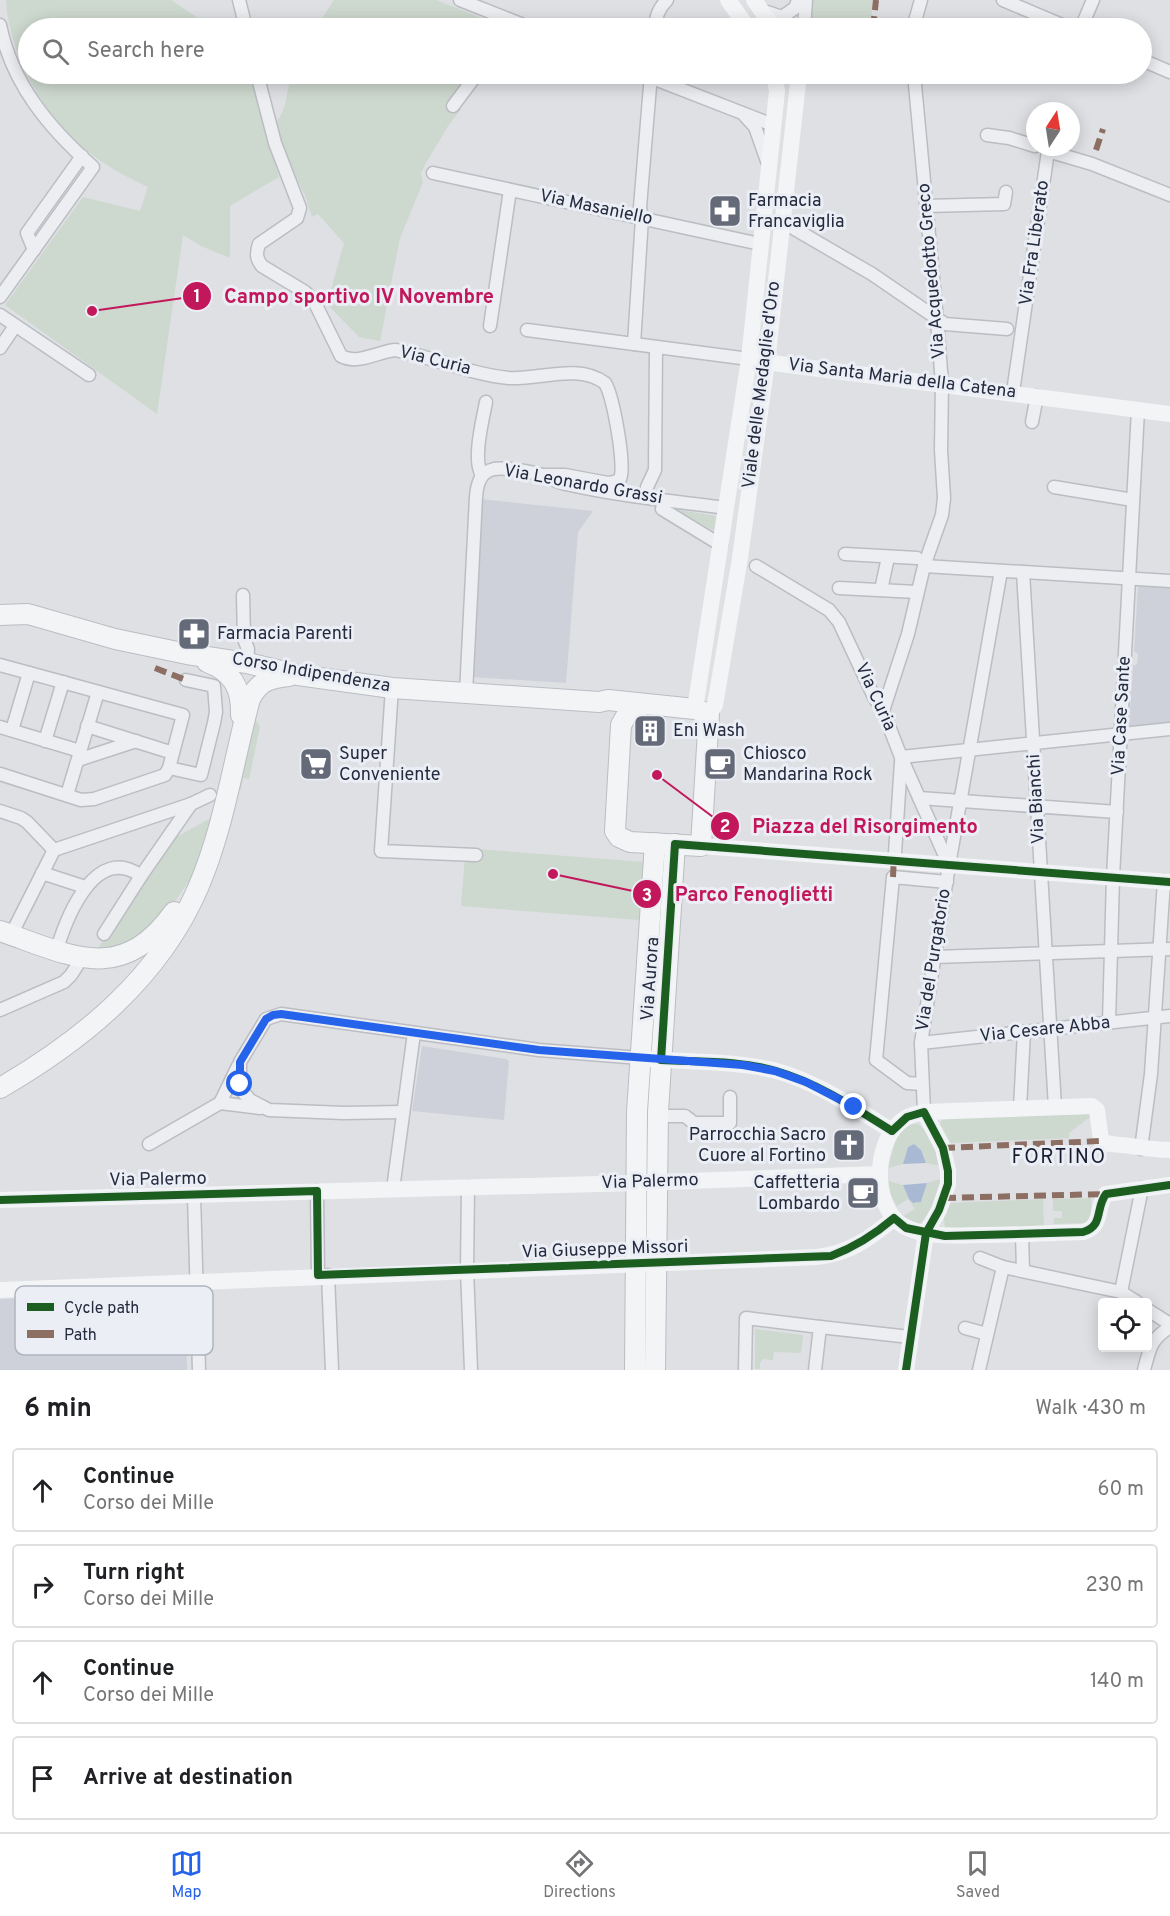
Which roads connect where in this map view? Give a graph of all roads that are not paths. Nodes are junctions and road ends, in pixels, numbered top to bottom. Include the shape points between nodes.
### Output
1 (239, 0) edge
2 (460, 0) edge
3 (667, 0) edge
4 (728, 0) edge
5 (798, 0) edge
6 (806, 0) edge
7 (921, 0) edge
8 (1003, 0) edge
9 (1093, 0) edge
10 (757, 5) edge
11 (1027, 5) edge
12 (244, 18) edge
13 (499, 18) edge
14 (657, 18) edge
15 (741, 18) edge
16 (768, 18) edge
17 (805, 18) edge
18 (916, 18) edge
19 (1051, 18) edge
20 (1085, 18) edge
21 (0, 25) edge
22 (1152, 64) edge
23 (1170, 72) edge
24 (18, 74) edge
25 (24, 84) edge
26 (260, 84) edge
27 (470, 84) edge
28 (647, 84) edge
29 (670, 84) edge
30 (776, 84) edge
31 (798, 84) edge
32 (915, 84) edge
33 (453, 106) dead end
34 (736, 111) junction
35 (773, 124) junction
36 (987, 135) dead end
37 (1026, 143) edge
38 (1039, 156) edge
39 (1066, 156) edge
40 (768, 168) junction
41 (433, 173) dead end
42 (510, 190) junction
43 (1006, 192) dead end
44 (1170, 195) edge
45 (926, 206) junction
46 (642, 218) junction
47 (781, 221) junction
48 (760, 244) junction
49 (0, 296) edge
50 (0, 315) edge
51 (937, 320) junction
52 (15, 326) junction
53 (490, 326) dead end
54 (1007, 329) dead end
55 (527, 330) dead end
56 (634, 344) junction
57 (656, 347) junction
58 (0, 348) edge
59 (749, 359) junction
60 (767, 362) junction
61 (88, 375) dead end
62 (942, 384) junction
63 (1013, 393) junction
64 (1037, 396) junction
65 (486, 402) dead end
66 (1138, 410) junction
67 (1170, 414) edge
68 (1032, 422) dead end
69 (482, 475) junction
70 (544, 476) junction
71 (648, 487) dead end
72 (1054, 487) dead end
73 (1133, 500) junction
74 (662, 509) dead end
75 (725, 515) junction
76 (744, 525) junction
77 (721, 545) junction
78 (845, 554) dead end
79 (888, 557) junction
80 (921, 562) junction
81 (756, 566) dead end
82 (1001, 571) junction
83 (1023, 572) junction
84 (1129, 579) junction
85 (1170, 581) edge
86 (839, 588) dead end
87 (881, 590) junction
88 (917, 592) junction
89 (243, 595) dead end
90 (0, 601) edge
91 (28, 614) junction
92 (0, 615) edge
93 (187, 654) junction
94 (247, 663) junction
95 (0, 664) edge
96 (29, 673) junction
97 (298, 675) junction
98 (186, 680) dead end
99 (63, 682) junction
100 (392, 688) junction
101 (98, 692) junction
102 (466, 693) junction
103 (599, 702) junction
104 (643, 705) junction
105 (701, 706) junction
106 (883, 711) junction
107 (621, 725) junction
108 (87, 726) junction
109 (6, 729) edge
110 (1170, 729) edge
111 (1121, 734) junction
112 (239, 739) junction
113 (45, 741) junction
114 (136, 741) junction
115 (1034, 742) junction
116 (970, 749) junction
117 (173, 753) junction
118 (79, 755) junction
119 (901, 757) junction
120 (169, 768) junction
121 (0, 774) edge
122 (67, 795) junction
123 (210, 795) dead end
124 (919, 798) junction
125 (962, 801) junction
126 (191, 804) junction
127 (1037, 806) junction
128 (0, 811) edge
129 (1117, 812) junction
130 (709, 846) junction
131 (54, 850) junction
132 (664, 853) junction
133 (895, 853) dead end
134 (211, 854) junction
135 (476, 855) dead end
136 (42, 873) junction
137 (948, 873) junction
138 (1041, 873) junction
139 (141, 876) junction
140 (1113, 877) junction
141 (1167, 882) edge
142 (85, 887) junction
143 (649, 932) junction
144 (5, 933) edge
145 (669, 933) junction
146 (104, 934) dead end
147 (1165, 949) edge
148 (57, 950) junction
149 (1111, 951) junction
150 (1046, 953) junction
151 (934, 957) junction
152 (82, 958) junction
153 (645, 991) junction
154 (665, 992) junction
155 (0, 1010) edge
156 (1170, 1016) edge
157 (1155, 1017) junction
158 (1109, 1023) junction
159 (1050, 1029) junction
160 (1024, 1032) junction
161 (414, 1033) junction
162 (921, 1043) junction
163 (640, 1058) junction
164 (660, 1060) junction
165 (240, 1062) junction
166 (922, 1084) junction
167 (0, 1088) edge
168 (730, 1097) dead end
169 (219, 1102) junction
170 (1055, 1102) junction
171 (1020, 1103) junction
172 (923, 1107) junction
173 (269, 1110) junction
174 (402, 1112) junction
175 (637, 1112) junction
176 (658, 1114) junction
177 (886, 1127) junction
178 (1141, 1143) junction
179 (149, 1144) dead end
180 (1170, 1150) edge
181 (873, 1174) junction
182 (657, 1182) junction
183 (636, 1183) junction
184 (1170, 1185) edge
185 (468, 1187) junction
186 (393, 1189) junction
187 (317, 1191) junction
188 (1141, 1193) junction
189 (194, 1195) junction
190 (0, 1200) edge
191 (889, 1222) junction
192 (1022, 1239) junction
193 (925, 1240) junction
194 (980, 1258) dead end
195 (646, 1263) junction
196 (1003, 1267) junction
197 (467, 1270) junction
198 (1023, 1271) junction
199 (323, 1275) junction
200 (197, 1280) junction
201 (79, 1286) edge
202 (197, 1286) edge
203 (15, 1289) edge
204 (0, 1290) edge
205 (1120, 1292) junction
206 (1130, 1298) edge
207 (1152, 1313) edge
208 (1170, 1325) edge
209 (824, 1328) junction
210 (965, 1328) dead end
211 (987, 1334) junction
212 (910, 1337) junction
213 (199, 1355) edge
214 (199, 1370) edge
215 (332, 1370) edge
216 (471, 1370) edge
217 (635, 1370) edge
218 (655, 1370) edge
219 (746, 1370) edge
220 (815, 1370) edge
221 (906, 1370) edge
222 (979, 1370) edge
223 (1144, 1370) edge

1 - 12 street
2 - 13 street
3 - 14 street
4 - 15 main road
5 - 10 street via 795,8 782,17
6 - 17 street
7 - 18 street
8 - 11 street
9 - 20 street
10 - 16 main road
11 - 19 street
21 - 24 street
22 - 23 street
25 - 49 street via 38,110 82,156 27,233 34,249
26 - 70 street, Via Curia via 275,143 300,208 297,218 258,244 256,255 261,267 313,299 341,356 347,359 395,350 508,378 570,374 594,377 605,383 615,414 620,479 612,483 564,475
27 - 33 street
28 - 46 street
29 - 34 street
30 - 35 main road, Viale delle Medaglie d'Oro
31 - 47 main road, Viale delle Medaglie d'Oro
32 - 45 street, Via Acquedotto Greco
34 - 35 street
34 - 40 street via 755,127
35 - 40 main road, Viale delle Medaglie d'Oro
36 - 37 street
38 - 63 street, Via Fra Liberato
39 - 44 street
40 - 48 main road, Viale delle Medaglie d'Oro
41 - 42 street, Via Masaniello
42 - 46 street, Via Masaniello
42 - 53 street
43 - 45 street via 1004,204
45 - 51 street, Via Acquedotto Greco
46 - 48 street, Via Masaniello
46 - 56 street
47 - 51 street via 872,274
47 - 60 main road, Viale delle Medaglie d'Oro
48 - 59 main road, Viale delle Medaglie d'Oro
50 - 52 street
51 - 54 street
51 - 62 street, Via Acquedotto Greco
52 - 58 street
52 - 61 street
55 - 56 street, Via Santa Maria della Catena
56 - 57 street, Via Santa Maria della Catena
57 - 59 street, Via Santa Maria della Catena
57 - 71 street via 655,470
59 - 60 main road, Via Santa Maria della Catena
59 - 75 main road, Viale delle Medaglie d'Oro
60 - 62 main road, Via Santa Maria della Catena
60 - 76 main road, Viale delle Medaglie d'Oro
62 - 63 main road, Via Santa Maria della Catena
62 - 80 street, Via Acquedotto Greco via 942,515
63 - 64 main road, Via Santa Maria della Catena
64 - 66 main road, Via Santa Maria della Catena
64 - 68 street
65 - 69 street via 479,448 478,467
66 - 67 main road, Via Santa Maria della Catena
66 - 73 street, Via Case Sante
69 - 70 street, Via Leonardo Grassi via 497,468
69 - 102 street, Via Leonardo Grassi via 476,497
70 - 75 street, Via Leonardo Grassi via 562,484
72 - 73 street
73 - 84 street, Via Case Sante
74 - 77 street
75 - 76 street, Via Leonardo Grassi
75 - 77 main road, Viale delle Medaglie d'Oro
76 - 105 main road, Viale delle Medaglie d'Oro via 715,705
77 - 105 main road, Viale delle Medaglie d'Oro
78 - 79 street
79 - 80 street
79 - 87 street
80 - 82 street
80 - 88 street, Via Acquedotto Greco
81 - 106 street, Via Curia via 829,610 845,632
82 - 83 street
82 - 116 street, Via del Purgatorio
83 - 84 street
83 - 115 street, Via Bianchi
84 - 85 street
84 - 111 street, Via Case Sante
86 - 87 street
87 - 88 street
88 - 106 street, Via Acquedotto Greco
89 - 94 street
90 - 91 main road
91 - 92 main road
91 - 93 main road, Corso Indipendenza via 115,639
93 - 94 main road, Corso Indipendenza
93 - 112 main road via 222,668 233,679 241,698
94 - 97 main road, Corso Indipendenza
95 - 96 street
96 - 99 street
96 - 109 street
97 - 100 main road, Corso Indipendenza
97 - 112 main road via 269,679 259,685 250,699
98 - 120 street via 214,686 214,723 201,775
99 - 101 street
99 - 113 street
100 - 102 main road, Corso Indipendenza
100 - 135 street via 381,851
101 - 108 street
101 - 117 street via 183,715
102 - 103 main road, Corso Indipendenza
103 - 104 main road, Corso Indipendenza
103 - 107 main road via 611,709
104 - 105 main road, Corso Indipendenza
104 - 107 main road via 629,711
105 - 130 main road
106 - 119 street, Via Curia
107 - 132 main road via 615,831 623,840
108 - 114 street
108 - 118 street
109 - 113 street
110 - 111 street
111 - 115 street
111 - 129 street, Via Case Sante
112 - 134 main road
113 - 118 street
114 - 117 street
114 - 118 street
115 - 116 street
115 - 127 street, Via Bianchi
116 - 119 street
116 - 125 street, Via del Purgatorio
117 - 120 street
118 - 122 street
119 - 124 street, Via Curia
119 - 133 street
120 - 122 street via 165,775 94,799
121 - 122 street
123 - 126 street
124 - 125 street
124 - 137 street, Via Curia
125 - 127 street
125 - 137 street, Via del Purgatorio
126 - 131 street
126 - 139 street
127 - 129 street
127 - 138 street, Via Bianchi
128 - 131 street via 27,822
129 - 140 street, Via Case Sante
130 - 132 main road
130 - 137 main road
131 - 136 street
132 - 143 main road, Via Aurora
132 - 145 main road, Via Aurora
134 - 152 main road via 181,903 153,937 119,957
134 - 167 main road via 198,889 162,951 132,988 98,1022
136 - 142 street
136 - 144 street
137 - 138 main road
137 - 151 street, Via del Purgatorio
137 - 166 street via 893,877 876,1060 907,1083
138 - 140 main road
138 - 150 street, Via Bianchi
139 - 142 street via 122,867 104,870
139 - 146 street
140 - 141 main road
140 - 149 street, Via Case Sante
141 - 147 street
142 - 148 street
143 - 145 main road
143 - 153 main road, Via Aurora
144 - 148 main road
145 - 154 main road, Via Aurora
147 - 149 street
147 - 157 street
148 - 152 main road
149 - 150 street
149 - 158 street, Via Case Sante
150 - 151 street
150 - 159 street, Via Bianchi
151 - 162 street, Via del Purgatorio
152 - 155 street via 64,982
153 - 154 main road
153 - 163 main road, Via Aurora
154 - 164 main road, Via Aurora
156 - 157 street, Via Cesare Abba
157 - 158 street, Via Cesare Abba
157 - 178 street via 1152,1074
158 - 159 street, Via Cesare Abba
159 - 160 street, Via Cesare Abba
159 - 170 street, Via Bianchi
160 - 162 street, Via Cesare Abba
160 - 171 street
161 - 163 street via 539,1050
161 - 165 street via 273,1015 266,1019
161 - 174 street
162 - 166 street, Via del Purgatorio
163 - 164 main road
163 - 175 main road, Via Aurora
164 - 176 main road, Via Aurora
164 - 177 main road via 775,1071 806,1082
165 - 169 street
165 - 173 street via 243,1092
166 - 172 street, Via del Purgatorio
168 - 176 street via 730,1123 694,1124 684,1116
169 - 173 street
169 - 179 street
170 - 171 main road
170 - 178 main road via 1097,1110 1101,1142 1131,1146
171 - 172 main road
172 - 177 main road
172 - 193 main road via 948,1171 944,1198
173 - 174 street
174 - 186 street
175 - 176 street
175 - 183 main road, Via Aurora
176 - 182 main road, Via Aurora
177 - 181 main road via 884,1147
178 - 180 main road
181 - 182 main road, Via Palermo
181 - 191 main road
182 - 183 main road, Via Palermo
182 - 195 main road, Via Aurora
183 - 185 main road, Via Palermo
183 - 195 main road, Via Aurora
184 - 188 main road
185 - 186 main road, Via Palermo
185 - 197 street
186 - 187 main road, Via Palermo
187 - 189 main road, Via Palermo
187 - 199 street
188 - 192 main road via 1106,1194 1098,1222 1089,1230
188 - 205 street
189 - 190 main road, Via Palermo
189 - 200 street
191 - 193 main road
191 - 195 main road, Via Giuseppe Missori via 851,1249 831,1256
192 - 193 main road via 945,1236
192 - 198 street
193 - 212 main road
194 - 196 street
195 - 197 main road, Via Giuseppe Missori
195 - 217 main road
195 - 218 main road
196 - 198 street
196 - 211 street
197 - 199 main road, Via Giuseppe Missori
197 - 216 street
198 - 205 street
199 - 200 main road, Via Giuseppe Missori
199 - 215 street
200 - 201 main road, Via Giuseppe Missori
200 - 202 street
203 - 204 main road, Via Giuseppe Missori
205 - 206 street
207 - 208 street
208 - 223 street via 1151,1342
209 - 212 street
209 - 219 street via 746,1318
209 - 220 street
210 - 211 street
211 - 222 street
212 - 221 main road
213 - 214 street

